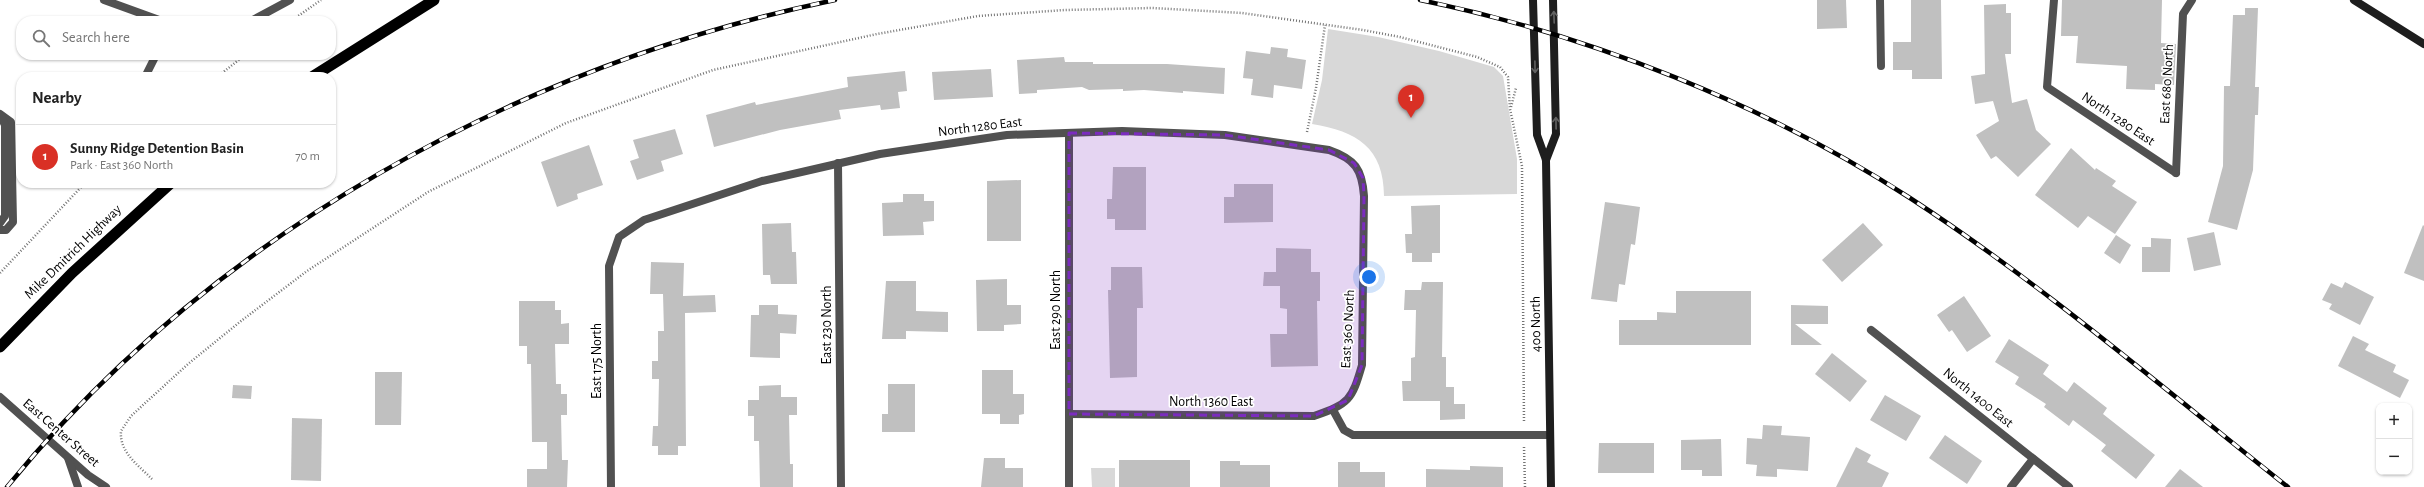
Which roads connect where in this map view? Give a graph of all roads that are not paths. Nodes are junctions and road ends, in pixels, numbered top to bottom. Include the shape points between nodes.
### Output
1 (104, 0) edge
2 (290, 0) edge
3 (434, 0) edge
4 (1533, 0) edge
5 (1553, 0) edge
6 (1880, 0) edge
7 (2054, 0) edge
8 (2192, 0) edge
9 (2354, 0) edge
10 (148, 16) edge
11 (260, 16) edge
12 (2424, 44) edge
13 (154, 60) edge
14 (1881, 66) dead end
15 (148, 72) edge
16 (320, 72) edge
17 (0, 114) edge
18 (1069, 133) junction
19 (1546, 160) junction
20 (838, 163) junction
21 (1354, 163) joint
22 (2176, 173) joint
23 (166, 188) edge
24 (0, 223) edge
25 (0, 230) edge
26 (618, 237) joint
27 (1871, 330) dead end
28 (0, 347) edge
29 (2, 399) edge
30 (1348, 400) joint
31 (1333, 410) junction
32 (1069, 414) junction
33 (1550, 435) junction
34 (68, 457) junction
35 (2033, 459) junction
36 (78, 487) edge
37 (106, 487) edge
38 (611, 487) edge
39 (841, 487) edge
40 (1069, 487) edge
41 (1551, 487) edge
42 (2011, 487) edge
43 (2068, 487) edge

1 - 10 street
2 - 11 street
3 - 16 highway
4 -> 19 main road, 400 North via 1537,135
19 -> 5 main road, 400 North via 1556,134
6 - 14 street
7 - 22 street, North 1280 East via 2047,87
8 - 22 street, East 680 North via 2183,14
9 - 12 main road
13 - 15 street
17 - 24 street via 5,125 6,197 5,216
17 - 25 street via 11,122 13,222 6,230
18 - 20 street, North 1280 East via 1006,135
18 - 21 street, North 1280 East via 1225,135 1329,150 1345,156
18 - 32 street, East 290 North
19 - 33 main road, 400 North
20 - 26 street, North 1280 East via 762,181 651,218
20 - 39 street, East 230 North
21 - 30 street, East 360 North via 1363,178 1364,196 1362,365
23 - 28 highway, Mike Dmitrich Highway via 72,273
26 - 38 street, East 175 North via 609,266
27 - 35 street, North 1400 East
29 - 34 street, East Center Street
30 - 31 street, North 1360 East
31 - 32 street, North 1360 East via 1314,416
31 - 33 street via 1344,430 1353,435
32 - 40 street, East 290 North
33 - 41 main road, 400 North
34 - 36 street
34 - 37 street, East Center Street
35 - 42 street
35 - 43 street, North 1400 East

